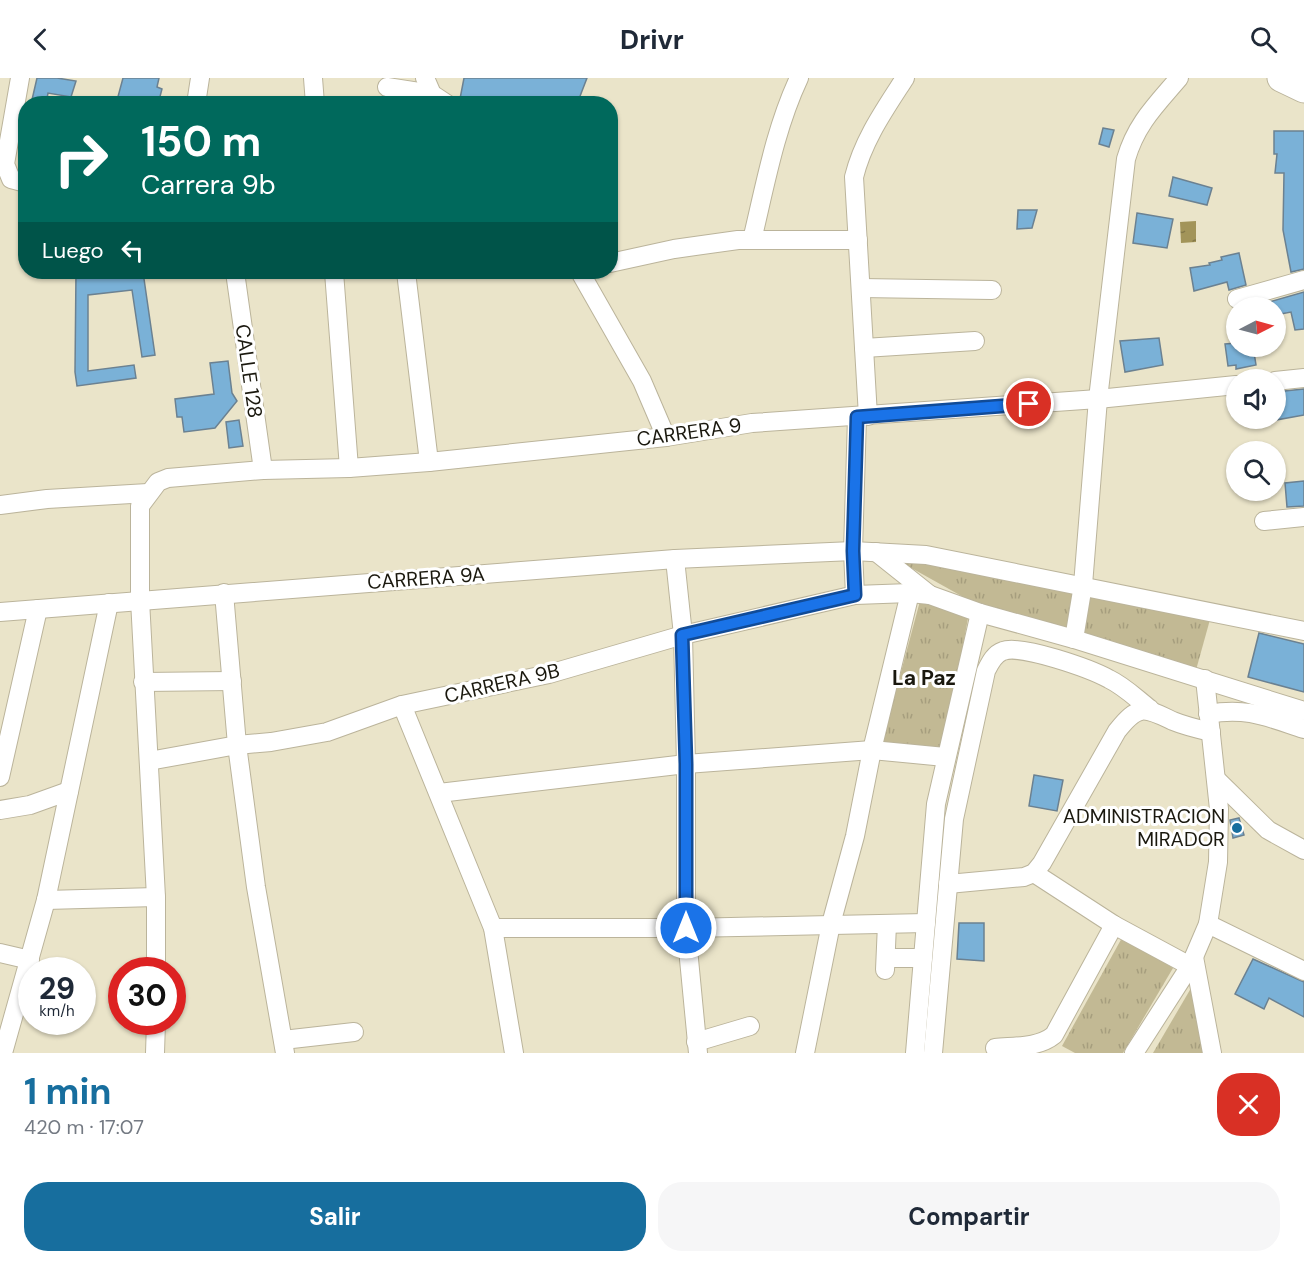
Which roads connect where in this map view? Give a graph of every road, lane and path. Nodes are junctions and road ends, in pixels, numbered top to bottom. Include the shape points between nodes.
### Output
1 (20, 78) edge
2 (200, 78) edge
3 (313, 78) edge
4 (799, 78) edge
5 (905, 78) edge
6 (1179, 78) edge
7 (1281, 78) edge
8 (1304, 89) edge
9 (386, 90) edge
10 (435, 92) edge
11 (197, 96) edge
12 (314, 96) edge
13 (18, 181) edge
14 (752, 240) junction
15 (858, 240) junction
16 (618, 261) edge
17 (236, 279) edge
18 (335, 279) edge
19 (407, 279) edge
20 (584, 279) edge
21 (1304, 280) edge
22 (861, 288) junction
23 (992, 290) dead end
24 (1244, 297) edge
25 (975, 341) dead end
26 (864, 348) junction
27 (1304, 378) edge
28 (1286, 380) edge
29 (1226, 386) edge
30 (1098, 399) junction
31 (862, 416) junction
32 (666, 437) junction
33 (429, 462) junction
34 (349, 468) junction
35 (263, 470) junction
36 (148, 493) junction
37 (0, 505) edge
38 (1304, 517) edge
39 (1264, 522) dead end
40 (853, 551) junction
41 (876, 552) junction
42 (675, 559) junction
43 (1083, 585) junction
44 (910, 592) junction
45 (224, 593) junction
46 (855, 595) junction
47 (930, 595) junction
48 (140, 600) junction
49 (109, 603) junction
50 (38, 609) junction
51 (0, 612) edge
52 (980, 613) junction
53 (1304, 631) edge
54 (682, 635) junction
55 (1074, 639) junction
56 (1204, 679) junction
57 (232, 681) junction
58 (143, 682) junction
59 (402, 705) junction
60 (1150, 709) junction
61 (1304, 711) edge
62 (1209, 723) junction
63 (1304, 729) edge
64 (237, 745) junction
65 (872, 750) junction
66 (945, 757) junction
67 (149, 761) junction
68 (686, 764) junction
69 (0, 777) edge
70 (1217, 780) junction
71 (69, 791) junction
72 (439, 793) junction
73 (0, 810) edge
74 (1304, 850) edge
75 (1034, 873) junction
76 (948, 884) junction
77 (156, 897) junction
78 (46, 900) junction
79 (926, 923) junction
80 (831, 924) junction
81 (887, 924) junction
82 (1208, 924) junction
83 (1114, 925) junction
84 (494, 928) junction
85 (686, 928) junction
86 (0, 953) edge
87 (18, 957) edge
88 (31, 957) edge
89 (156, 957) edge
90 (922, 958) junction
91 (1192, 961) junction
92 (1304, 971) edge
93 (18, 1001) edge
94 (750, 1026) dead end
95 (354, 1032) dead end
96 (156, 1035) edge
97 (284, 1047) edge
98 (697, 1048) edge
99 (995, 1048) dead end
100 (3, 1053) edge
101 (155, 1053) edge
102 (514, 1053) edge
103 (805, 1053) edge
104 (915, 1053) edge
105 (933, 1053) edge
106 (1134, 1053) edge
107 (1212, 1053) edge

1 - 13 street via 5,164 11,179
2 - 11 street
3 - 12 street
4 - 14 street via 780,126
5 - 15 street via 858,160 854,177
6 - 30 street via 1144,119 1131,140 1126,159
7 - 8 highway
9 - 10 street
14 - 15 street
14 - 16 street via 674,249
15 - 22 street
17 - 35 street, CALLE 128
18 - 34 street
19 - 33 street
20 - 32 street via 642,381
21 - 24 street
22 - 23 street
22 - 26 street
25 - 26 street
26 - 31 street
27 - 28 street
29 - 30 street, CARRERA 9
30 - 31 street, CARRERA 9
30 - 43 street
31 - 32 street, CARRERA 9 via 752,423
31 - 40 street
32 - 33 street, CARRERA 9
33 - 34 street, CARRERA 9
34 - 35 street, CARRERA 9
35 - 36 street, CARRERA 9 via 168,478
36 - 37 street
36 - 48 street via 140,506
38 - 39 street
40 - 41 street, CARRERA 9A
40 - 42 street, CARRERA 9A
40 - 46 street
41 - 43 street, CARRERA 9A via 927,555
41 - 47 street
42 - 45 street, CARRERA 9A
42 - 54 street
43 - 53 street, CARRERA 9A
43 - 55 street
44 - 46 street, CARRERA 9B
44 - 47 street, CARRERA 9B
44 - 65 street
45 - 48 street, CARRERA 9A
45 - 57 street
46 - 54 street, CARRERA 9B
47 - 52 street
48 - 49 street, CARRERA 9A
48 - 58 street
49 - 50 street, CARRERA 9A
49 - 71 street
50 - 51 street, CARRERA 9A
50 - 69 street
52 - 55 street
52 - 66 street
54 - 59 street, CARRERA 9B via 549,674
54 - 68 street
55 - 56 street
56 - 61 street
56 - 62 street
57 - 58 street
57 - 64 street
58 - 67 street
59 - 64 street, CARRERA 9B via 327,732
59 - 72 street
60 - 62 street via 1176,722
60 - 75 street via 1127,718 1117,731
60 - 76 street via 1112,679 1086,669 1020,649 1004,650 994,656 986,671 954,819
62 - 63 street via 1227,711 1253,712
62 - 70 street
64 - 67 street, CARRERA 9B
64 - 97 street via 256,887
65 - 66 street
65 - 68 street
65 - 80 street via 855,836
66 - 79 street via 936,804
67 - 77 street
68 - 72 street
68 - 85 street
70 - 74 street via 1268,830
70 - 82 street via 1218,862
71 - 73 street via 30,805
71 - 78 street
72 - 84 street
75 - 76 street
75 - 83 street
76 - 105 street
77 - 78 street
77 - 89 street
78 - 88 street
79 - 81 street
79 - 90 street
80 - 81 street
80 - 85 street
80 - 103 street
81 - 90 street via 886,964
82 - 91 street
82 - 92 street
83 - 91 street
83 - 99 street via 1054,1035 1037,1044
84 - 85 street
84 - 102 street
85 - 98 street
86 - 87 street
90 - 104 street
91 - 106 street
91 - 107 street
93 - 100 street
94 - 98 street
95 - 97 street
96 - 101 street

